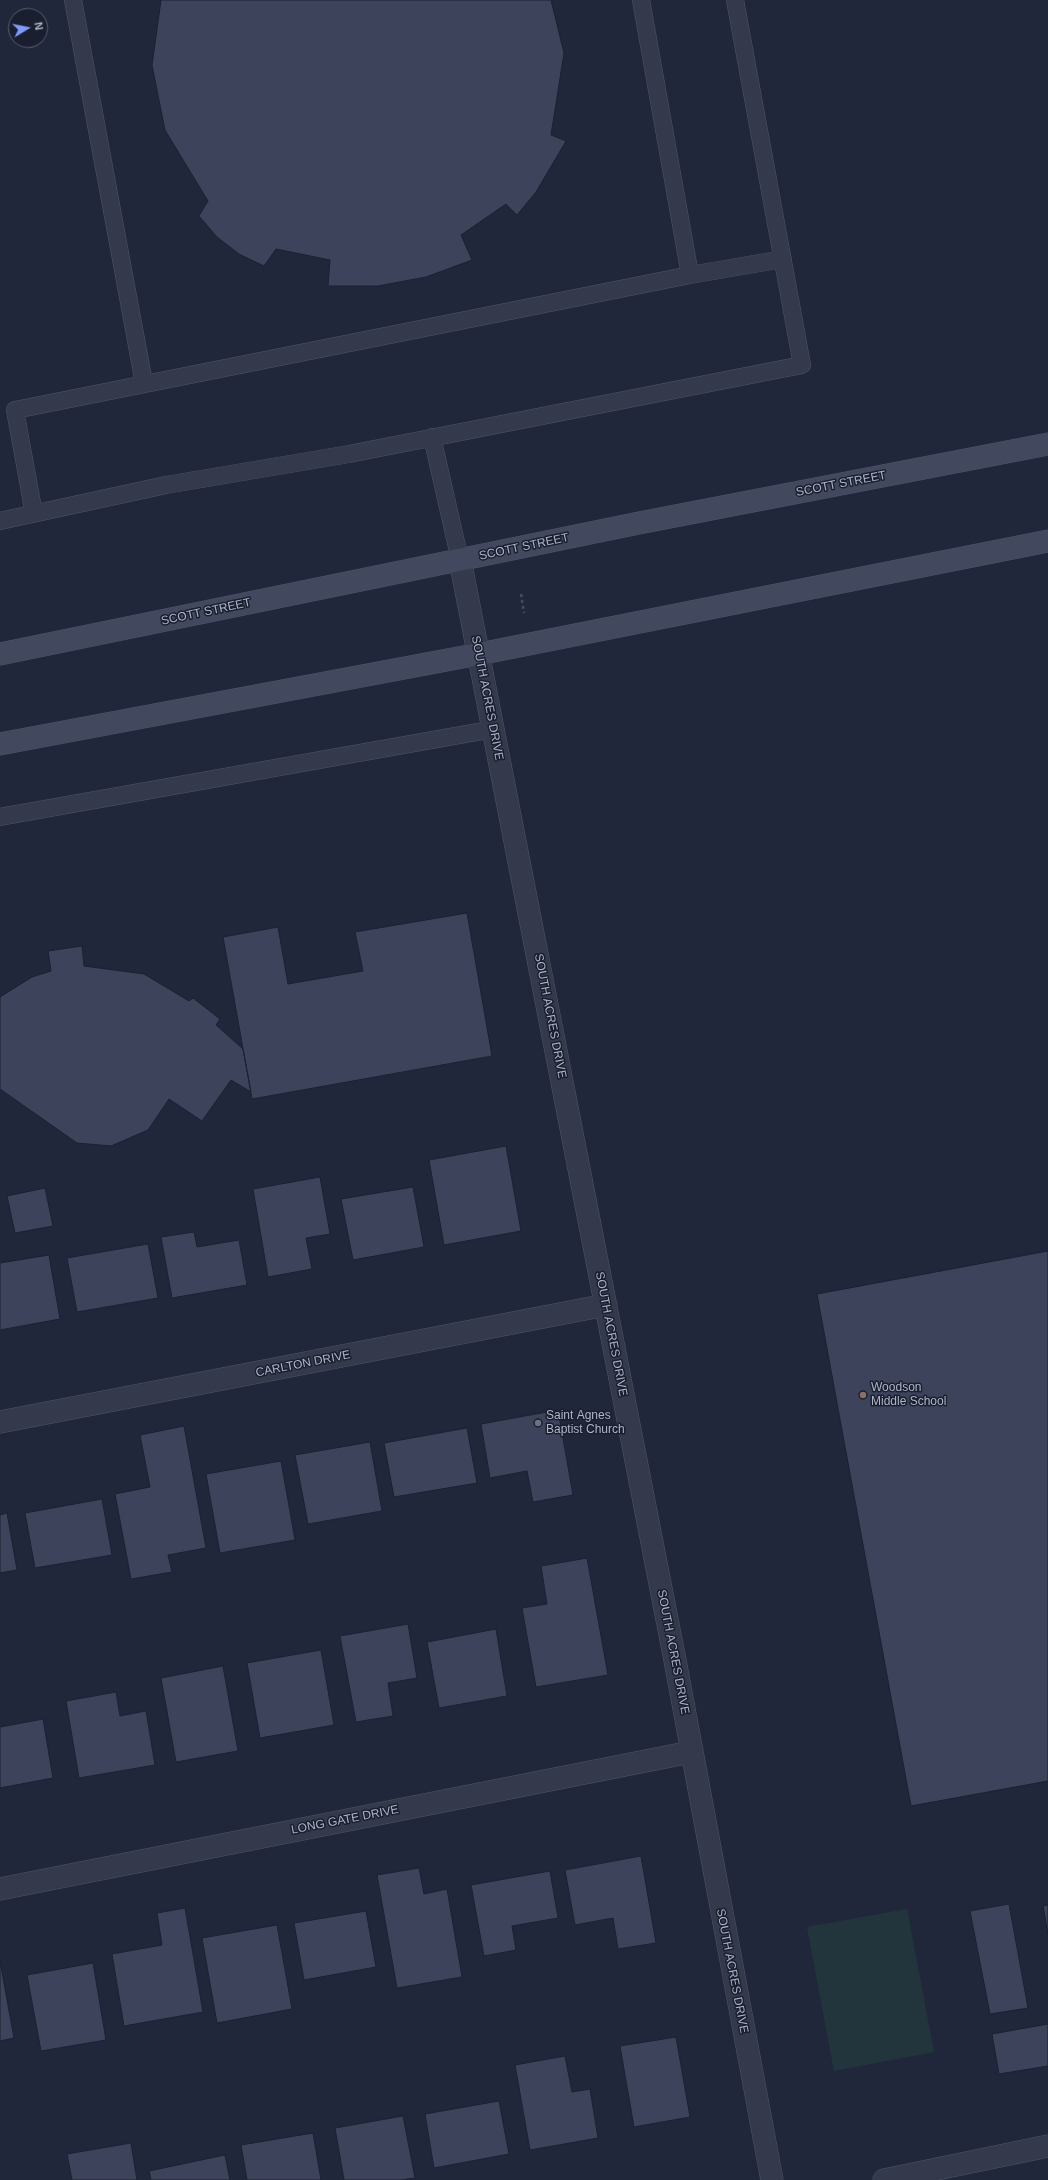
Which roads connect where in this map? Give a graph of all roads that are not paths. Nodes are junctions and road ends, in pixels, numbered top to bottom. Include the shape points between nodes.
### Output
1 (73, 0) edge
2 (641, 0) edge
3 (735, 0) edge
4 (783, 259) junction
5 (690, 275) junction
6 (144, 383) junction
7 (432, 437) junction
8 (1048, 444) edge
9 (34, 514) junction
10 (0, 521) edge
11 (1048, 541) edge
12 (460, 560) junction
13 (0, 654) edge
14 (479, 654) junction
15 (494, 729) junction
16 (0, 744) edge
17 (0, 817) edge
18 (606, 1305) junction
19 (0, 1422) edge
20 (691, 1752) junction
21 (0, 1889) edge
22 (1048, 2146) edge
23 (772, 2180) edge
24 (884, 2180) edge

1 - 6 lane
2 - 5 lane
3 - 4 lane
4 - 5 lane
4 - 7 lane via 802,365
5 - 6 lane
6 - 9 lane via 15,410
7 - 9 lane via 166,486
7 - 12 lane
8 - 12 main road, SCOTT STREET
9 - 10 lane
11 - 14 main road
12 - 13 main road, SCOTT STREET
12 - 14 street, SOUTH ACRES DRIVE
14 - 15 street, SOUTH ACRES DRIVE
14 - 16 main road
15 - 17 lane
15 - 18 street, SOUTH ACRES DRIVE
18 - 19 street, CARLTON DRIVE
18 - 20 street, SOUTH ACRES DRIVE
20 - 21 street, LONG GATE DRIVE
20 - 23 street, SOUTH ACRES DRIVE
22 - 24 street

